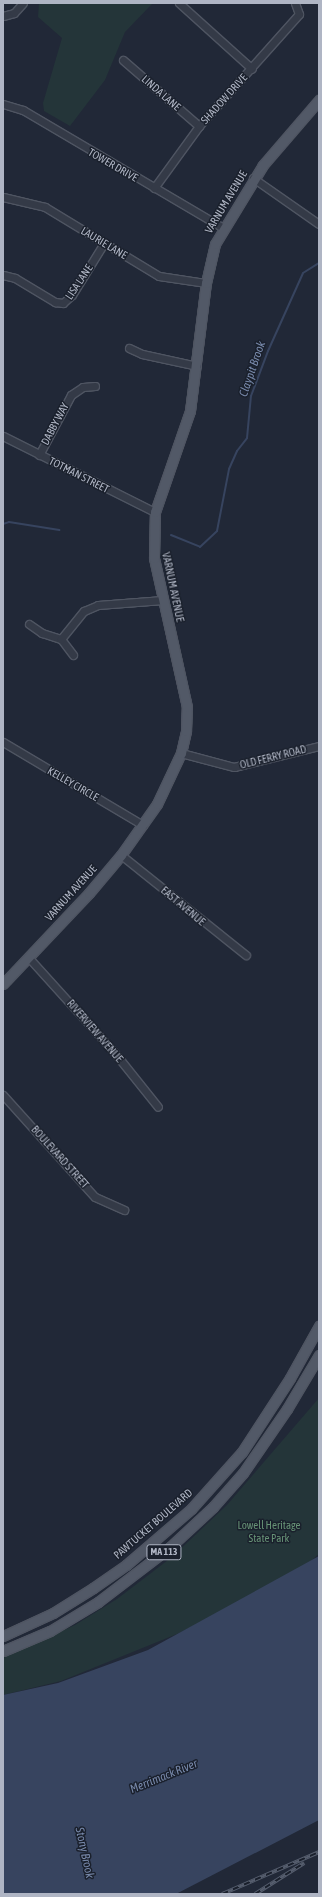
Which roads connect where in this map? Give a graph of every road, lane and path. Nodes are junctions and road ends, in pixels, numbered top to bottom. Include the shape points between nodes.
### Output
1 (23, 3) edge
2 (179, 3) edge
3 (295, 3) edge
4 (3, 16) edge
5 (123, 60) dead end
6 (252, 68) junction
7 (319, 100) edge
8 (3, 104) edge
9 (199, 126) junction
10 (253, 178) junction
11 (154, 188) junction
12 (3, 198) edge
13 (319, 224) edge
14 (223, 228) junction
15 (104, 243) junction
16 (3, 275) edge
17 (206, 283) junction
18 (129, 348) dead end
19 (197, 366) junction
20 (95, 386) dead end
21 (3, 436) edge
22 (40, 455) junction
23 (155, 512) junction
24 (163, 600) junction
25 (29, 624) dead end
26 (61, 639) junction
27 (73, 655) dead end
28 (3, 742) edge
29 (319, 746) edge
30 (181, 753) junction
31 (143, 825) junction
32 (120, 855) junction
33 (246, 955) dead end
34 (29, 958) junction
35 (3, 984) edge
36 (3, 1094) edge
37 (158, 1107) dead end
38 (124, 1210) dead end
39 (319, 1326) edge
40 (319, 1355) edge
41 (3, 1636) edge
42 (3, 1651) edge

1 - 4 street via 14,13
2 - 6 street
3 - 6 street, SHADOW DRIVE via 299,14
5 - 9 street, LINDA LANE
6 - 9 street, SHADOW DRIVE
7 - 10 main road, VARNUM AVENUE
8 - 11 street, TOWER DRIVE via 22,110
9 - 11 street, SHADOW DRIVE
10 - 13 street
10 - 14 main road, VARNUM AVENUE
11 - 14 street, TOWER DRIVE
12 - 15 street, LAURIE LANE via 45,207
14 - 17 main road, VARNUM AVENUE via 215,244
15 - 16 street, LISA LANE via 72,295 63,303 55,302 15,278
15 - 17 street, LAURIE LANE via 159,276
17 - 19 main road, VARNUM AVENUE
18 - 19 street via 142,354
19 - 23 main road, VARNUM AVENUE via 185,431
20 - 22 street, DABBY WAY via 83,387 71,395
21 - 22 street, TOTMAN STREET
22 - 23 street, TOTMAN STREET
23 - 24 main road, VARNUM AVENUE via 153,548
24 - 26 street via 98,606 84,611
24 - 30 main road, VARNUM AVENUE via 187,707 186,731
25 - 26 street via 42,633
26 - 27 street
28 - 31 street, KELLEY CIRCLE
29 - 30 street, OLD FERRY ROAD via 234,767
30 - 31 main road, VARNUM AVENUE via 164,792
31 - 32 main road, VARNUM AVENUE
32 - 33 street, EAST AVENUE
32 - 34 main road, VARNUM AVENUE
34 - 35 main road, VARNUM AVENUE
34 - 37 street, RIVERVIEW AVENUE via 114,1052
36 - 38 street, BOULEVARD STREET via 95,1197
39 - 41 main road, PAWTUCKET BOULEVARD / MA 113 via 290,1378 242,1452 191,1509 126,1565 93,1588 53,1613
40 - 42 main road, MA 113 via 287,1409 243,1473 181,1537 98,1602 50,1631

